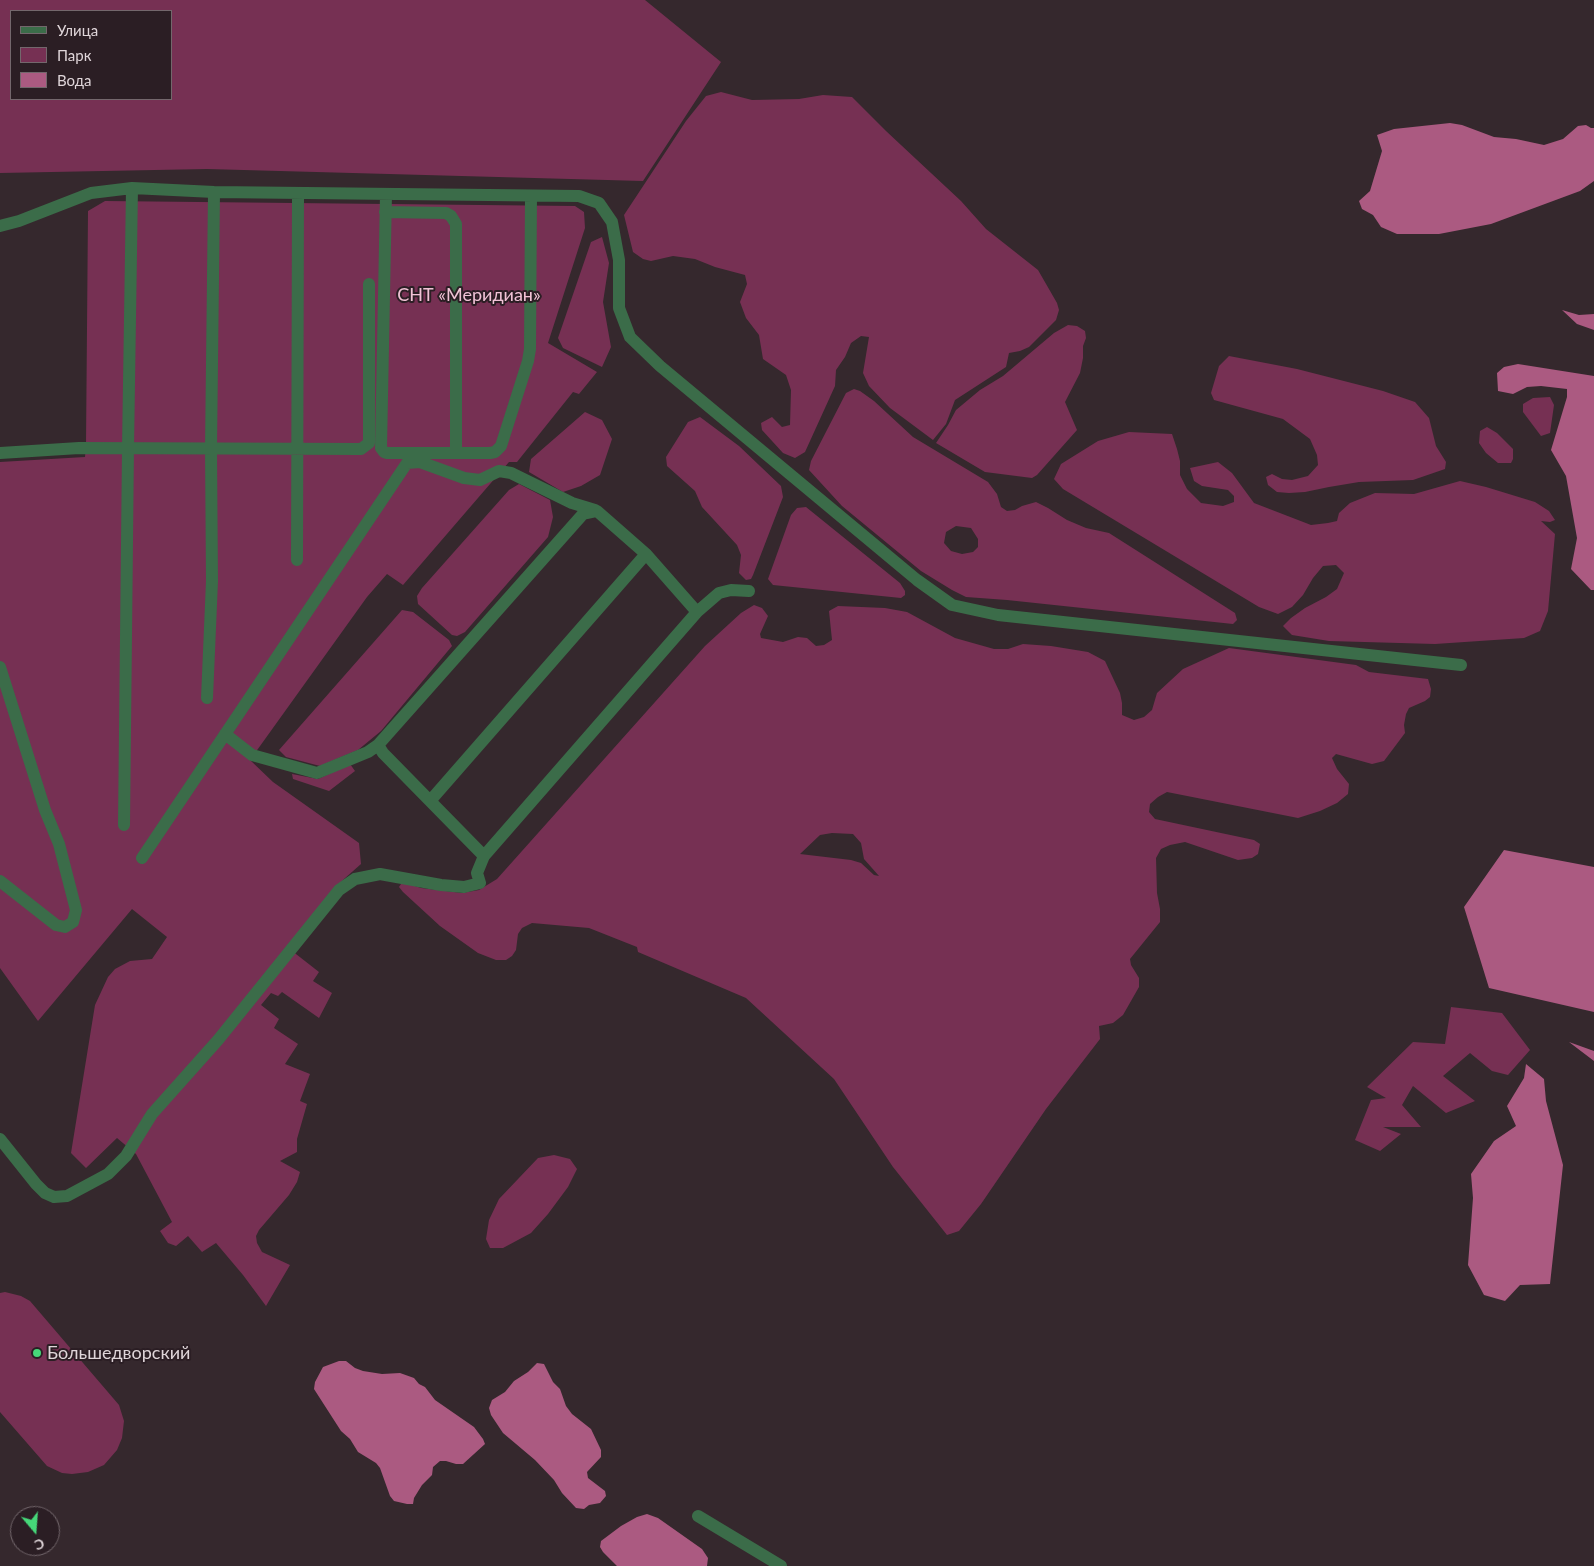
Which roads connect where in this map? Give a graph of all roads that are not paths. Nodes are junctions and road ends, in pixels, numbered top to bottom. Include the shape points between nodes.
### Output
1 (132, 188) junction
2 (214, 192) junction
3 (298, 193) junction
4 (386, 194) junction
5 (531, 196) junction
6 (385, 212) junction
7 (0, 226) edge
8 (369, 284) dead end
9 (128, 448) junction
10 (211, 448) junction
11 (297, 449) junction
12 (0, 453) edge
13 (456, 453) junction
14 (597, 510) junction
15 (646, 554) junction
16 (297, 560) dead end
17 (749, 591) dead end
18 (697, 612) junction
19 (1461, 664) dead end
20 (0, 667) edge
21 (207, 698) dead end
22 (225, 734) junction
23 (378, 745) junction
24 (430, 801) junction
25 (124, 825) dead end
26 (484, 856) junction
27 (142, 858) dead end
28 (0, 881) edge
29 (0, 1139) edge
30 (698, 1516) dead end
31 (781, 1566) edge

1 - 2 street
1 - 7 street via 91,193
1 - 9 street
2 - 3 street
2 - 10 street
3 - 4 street
3 - 11 street
4 - 5 street
4 - 6 street
5 - 13 street via 531,338 528,361 501,446 490,454
5 - 19 street via 579,196 599,203 612,222 619,260 619,308 630,337 668,373 952,605 998,615
6 - 13 street via 446,213 456,224
6 - 13 street via 382,448 387,453
8 - 11 street via 369,443 361,449
9 - 10 street
9 - 12 street
9 - 25 street
10 - 11 street
10 - 21 street via 212,581
11 - 16 street
14 - 15 street
14 - 22 street via 572,503 511,474 499,471 480,480 464,478 420,462 408,462
14 - 23 street via 583,514
15 - 18 street
15 - 24 street
17 - 18 street via 719,593
18 - 26 street
20 - 28 street via 45,810 59,844 76,910 74,922 65,927 56,924
22 - 23 street via 252,755 317,773
22 - 27 street
23 - 24 street
24 - 26 street
26 - 29 street via 477,873 480,883 464,887 380,874 355,879 339,890 218,1040 152,1114 126,1156 108,1174 67,1196 54,1197 36,1184
30 - 31 street

